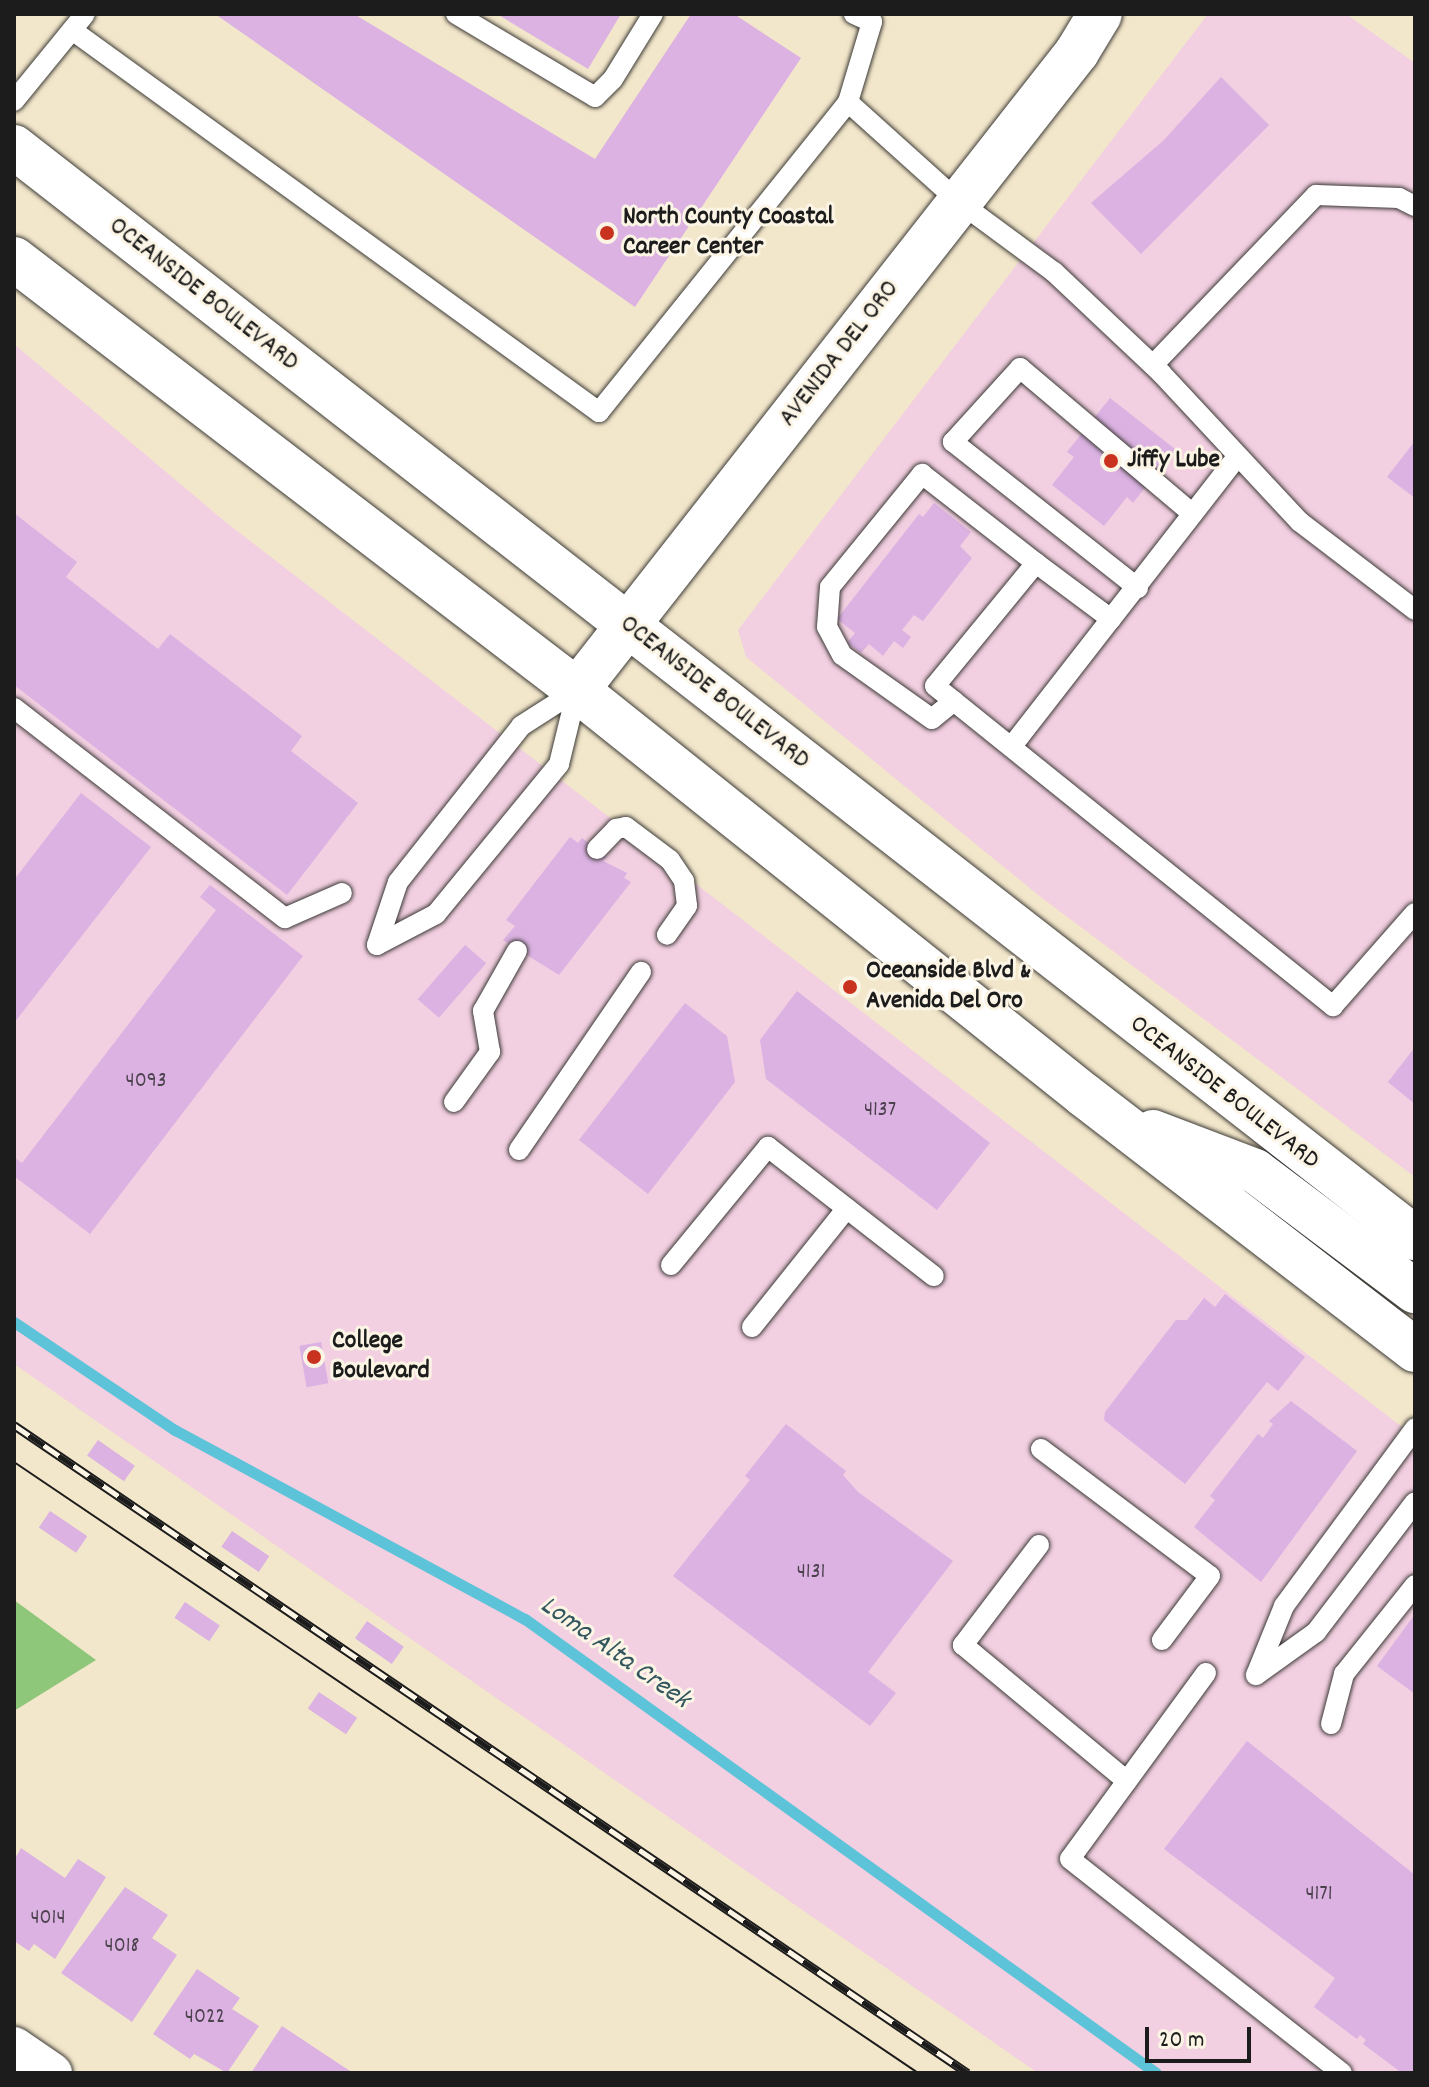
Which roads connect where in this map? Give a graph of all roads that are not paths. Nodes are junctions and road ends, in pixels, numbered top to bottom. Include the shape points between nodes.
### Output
1 (456, 14) edge
2 (653, 14) edge
3 (854, 14) edge
4 (1100, 14) edge
5 (79, 22) edge
6 (14, 101) edge
7 (848, 102) junction
8 (14, 147) edge
9 (959, 202) junction
10 (1415, 206) edge
11 (14, 259) edge
12 (1153, 365) junction
13 (1237, 457) junction
14 (1193, 514) junction
15 (1036, 563) junction
16 (1138, 588) junction
17 (1415, 610) edge
18 (1111, 619) junction
19 (628, 625) junction
20 (577, 690) junction
21 (954, 701) junction
22 (14, 708) edge
23 (1012, 746) junction
24 (597, 849) dead end
25 (342, 893) dead end
26 (1415, 913) edge
27 (667, 935) dead end
28 (517, 951) dead end
29 (639, 976) dead end
30 (454, 1102) dead end
31 (1110, 1115) junction
32 (519, 1150) dead end
33 (847, 1208) junction
34 (1415, 1238) edge
35 (671, 1265) dead end
36 (934, 1276) dead end
37 (1415, 1291) edge
38 (752, 1327) dead end
39 (1415, 1350) edge
40 (1415, 1428) edge
41 (1041, 1449) dead end
42 (1415, 1502) edge
43 (1039, 1545) dead end
44 (1415, 1585) edge
45 (1162, 1640) dead end
46 (1206, 1673) dead end
47 (1331, 1724) dead end
48 (1127, 1781) junction
49 (14, 2047) edge
50 (52, 2073) edge
51 (1342, 2073) edge

1 - 2 lane via 595,97 613,79
3 - 7 lane via 872,22
4 - 9 main road, AVENIDA DEL ORO via 1077,52
5 - 6 lane
5 - 7 lane via 599,412
7 - 9 lane
8 - 19 main road, OCEANSIDE BOULEVARD
9 - 12 lane via 1054,272
9 - 19 main road, AVENIDA DEL ORO
10 - 12 lane via 1399,198 1316,195
11 - 20 main road
12 - 13 lane
13 - 14 lane
13 - 17 lane via 1300,522
14 - 16 lane
14 - 16 lane via 1020,368 953,442
15 - 18 lane
15 - 21 lane via 935,686
15 - 21 lane via 922,474 830,587 827,627 842,655 932,719
16 - 18 lane
18 - 23 lane
19 - 20 main road, AVENIDA DEL ORO
19 - 34 main road, OCEANSIDE BOULEVARD
20 - 20 lane via 521,726 398,882 377,945 436,914 559,764
20 - 31 main road
21 - 23 lane
22 - 25 lane via 285,918
23 - 26 lane via 1333,1006
24 - 27 lane via 616,829 626,827 670,860 684,881 687,906
28 - 30 lane via 483,1011 490,1052
29 - 32 lane
31 - 37 main road via 1255,1171
31 - 39 main road
33 - 35 lane via 768,1147
33 - 36 lane
33 - 38 lane
40 - 42 lane via 1284,1606 1256,1675 1316,1632
41 - 45 lane via 1210,1576
43 - 48 lane via 963,1645
44 - 47 lane via 1344,1674
46 - 48 lane
48 - 51 lane via 1070,1859
49 - 50 street

